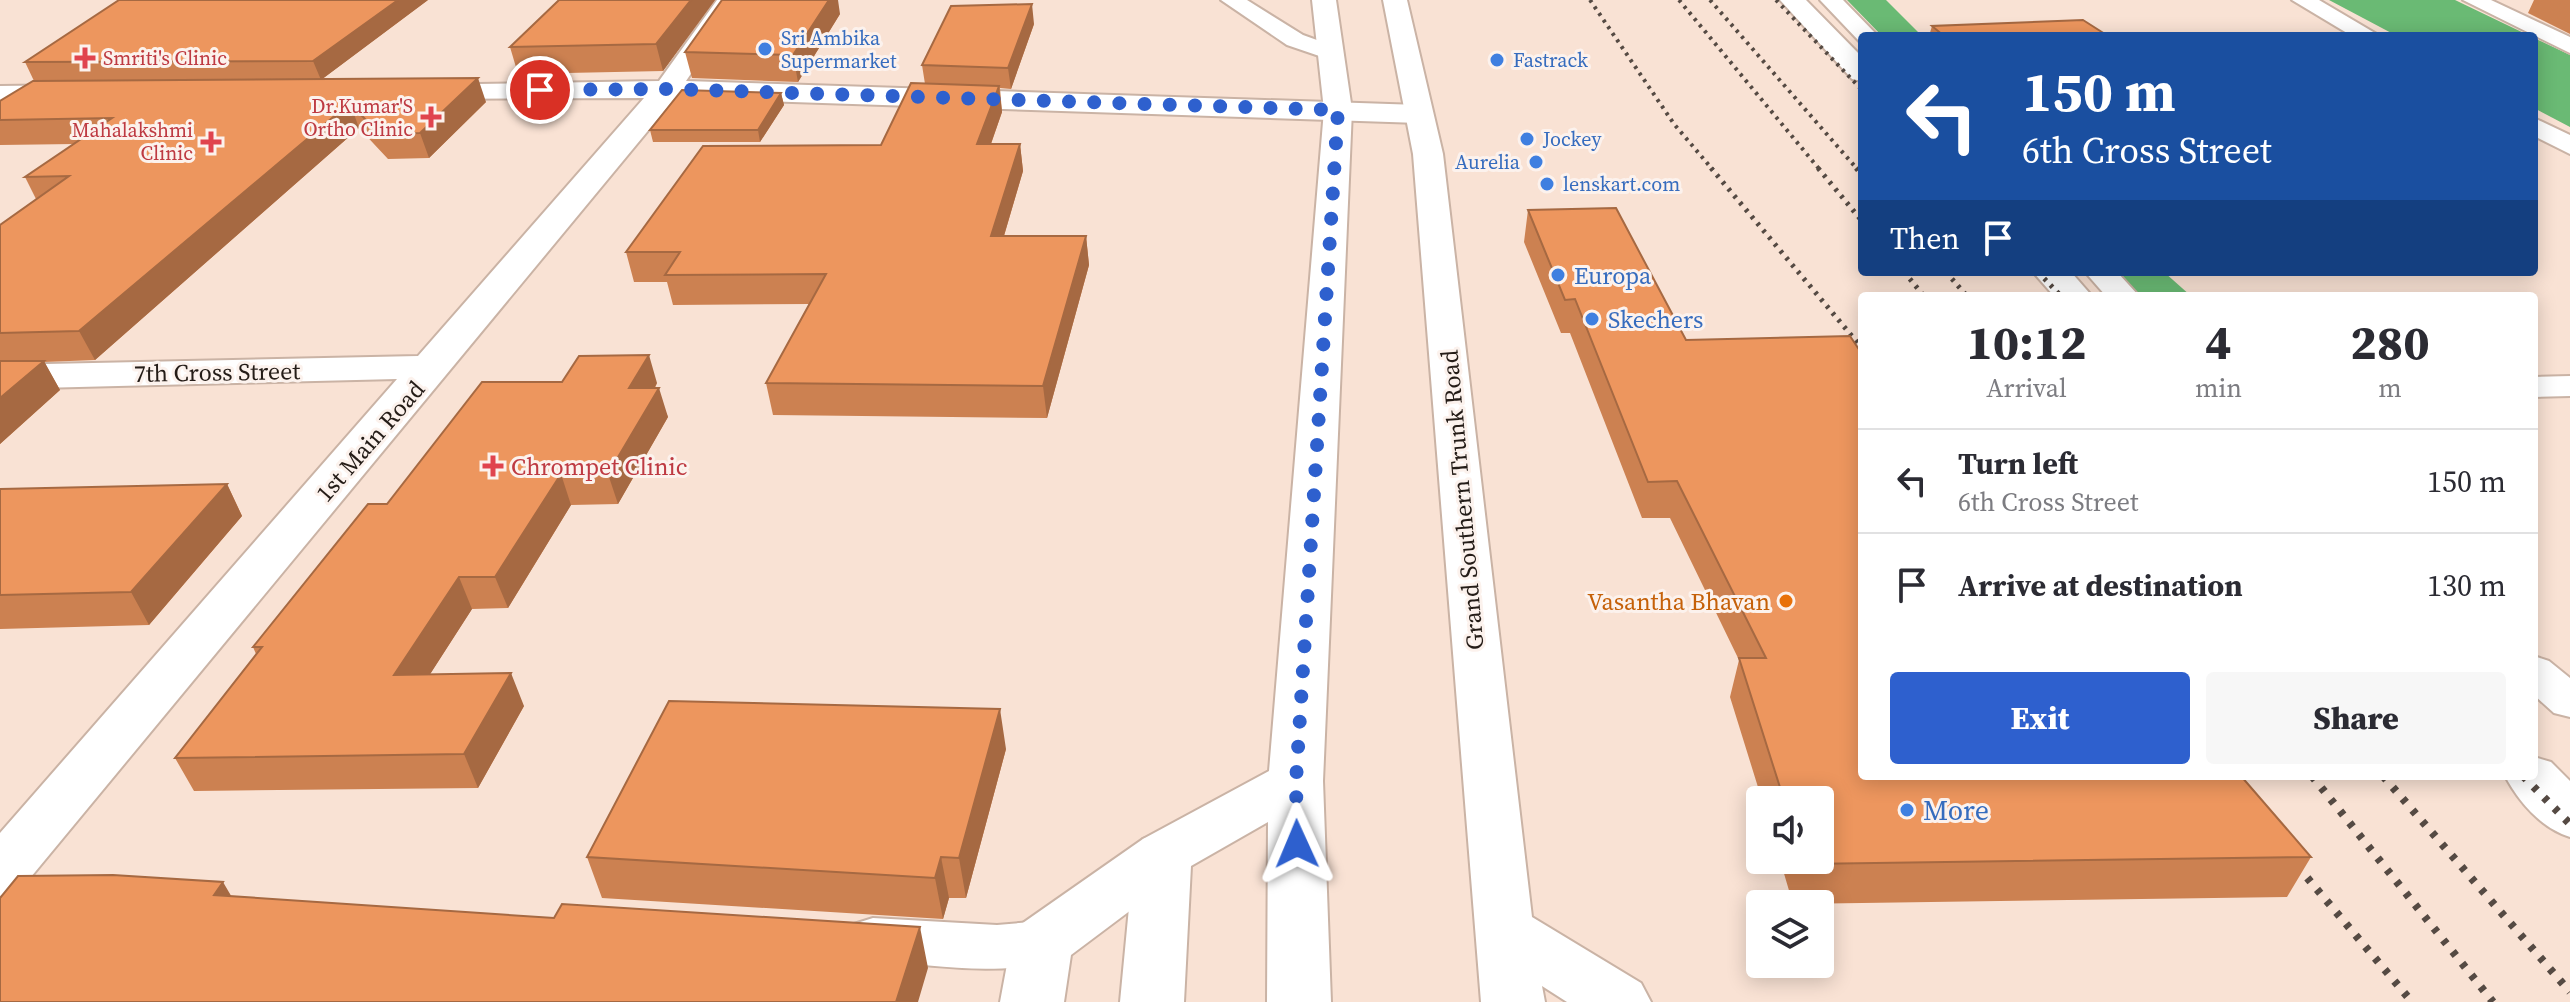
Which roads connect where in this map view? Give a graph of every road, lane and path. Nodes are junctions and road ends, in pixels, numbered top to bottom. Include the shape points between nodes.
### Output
1 (729, 0) edge
2 (1324, 0) edge
3 (1395, 0) edge
4 (1792, 0) edge
5 (1831, 0) edge
6 (2303, 0) edge
7 (2474, 0) edge
8 (1239, 2) edge
9 (1863, 32) edge
10 (2362, 32) edge
11 (2570, 46) edge
12 (1331, 53) junction
13 (1858, 69) edge
14 (26, 72) edge
15 (667, 89) junction
16 (397, 91) edge
17 (0, 92) edge
18 (95, 93) edge
19 (1338, 110) junction
20 (1419, 114) junction
21 (2538, 128) edge
22 (2570, 146) edge
23 (2055, 276) edge
24 (2104, 276) edge
25 (2070, 292) edge
26 (2119, 292) edge
27 (434, 367) junction
28 (0, 377) edge
29 (2570, 386) edge
30 (2538, 387) edge
31 (2538, 674) edge
32 (2570, 702) edge
33 (2536, 780) edge
34 (1296, 781) junction
35 (2570, 816) edge
36 (1163, 855) junction
37 (0, 873) edge
38 (1503, 930) junction
39 (822, 936) edge
40 (1042, 943) junction
41 (1032, 1002) edge
42 (1152, 1002) edge
43 (1299, 1002) edge
44 (1513, 1002) edge
45 (1619, 1002) edge

1 - 15 street, 1st Main Road
2 - 12 street
3 - 20 street, Grand Southern Trunk Road
4 - 13 street
5 - 9 lane
6 - 10 lane
7 - 11 lane
8 - 12 lane via 1295,40
12 - 19 street
14 - 17 street
15 - 16 street
15 - 19 street
15 - 27 street, 1st Main Road
17 - 18 street
19 - 20 street
19 - 34 street
20 - 38 street, Grand Southern Trunk Road via 1428,154
21 - 22 lane
23 - 25 street
24 - 26 lane
27 - 28 street, 7th Cross Street
27 - 37 street, 1st Main Road
29 - 30 lane
31 - 32 lane
33 - 35 street
34 - 36 street
34 - 43 street
36 - 40 street
36 - 42 street
38 - 44 street, Grand Southern Trunk Road
38 - 45 street
39 - 40 lane via 997,947
40 - 41 street

